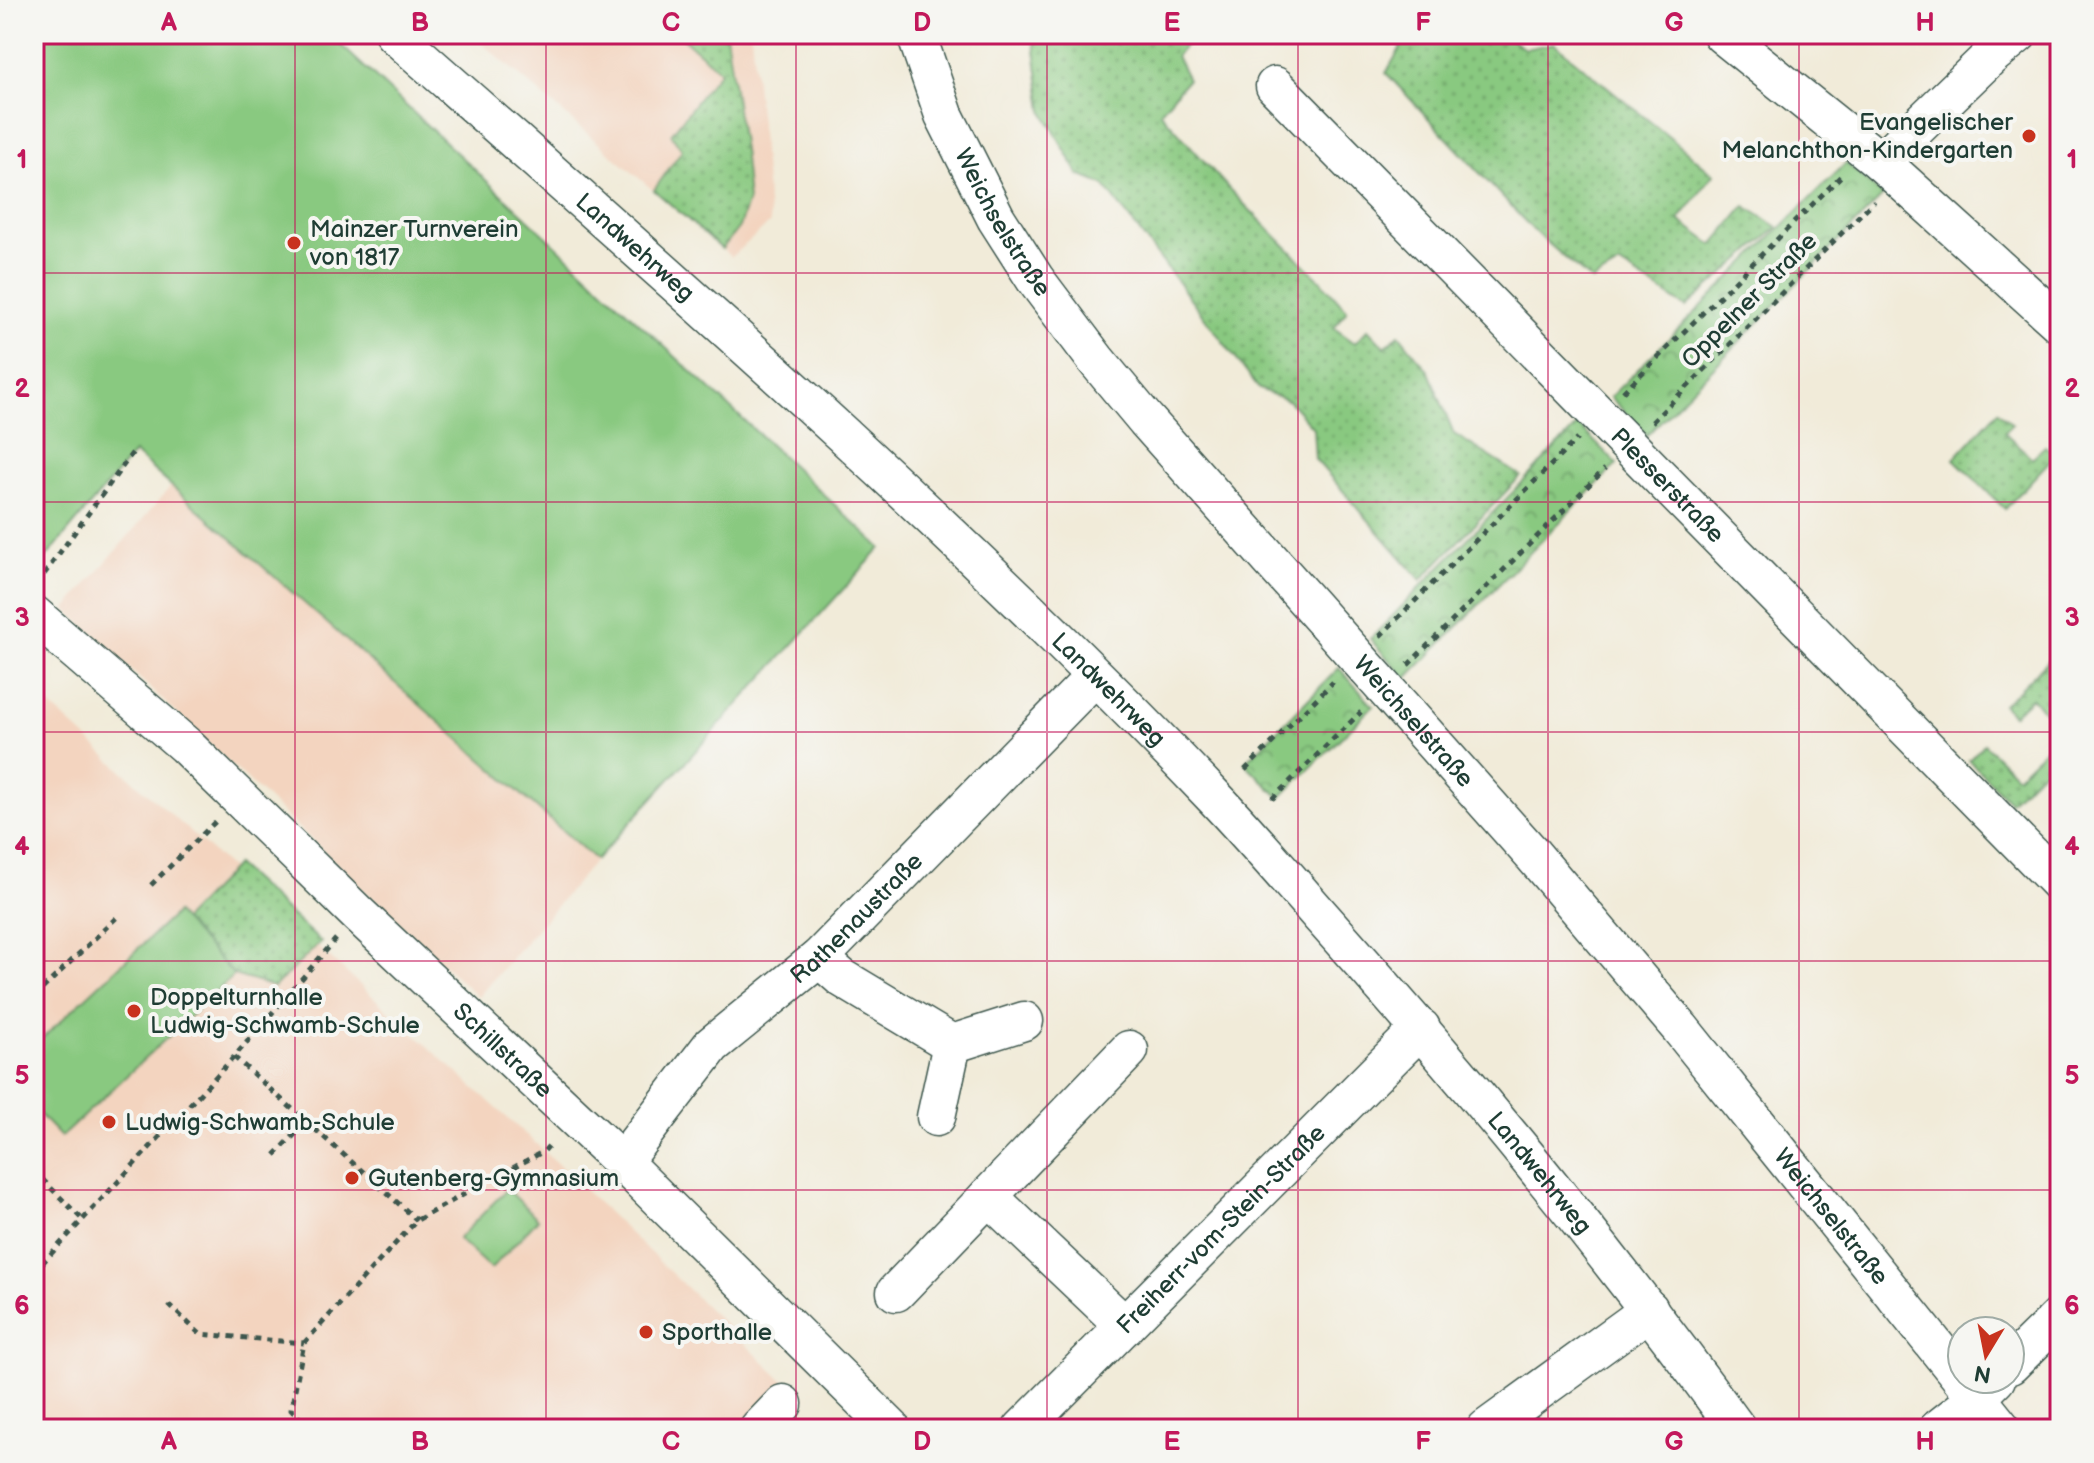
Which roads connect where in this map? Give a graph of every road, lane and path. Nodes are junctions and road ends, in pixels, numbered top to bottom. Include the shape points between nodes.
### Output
1 (394, 34) edge
2 (916, 34) edge
3 (1722, 34) edge
4 (1993, 42) edge
5 (1275, 86) dead end
6 (1881, 162) junction
7 (1843, 174) dead end
8 (1874, 200) dead end
9 (2060, 324) edge
10 (1619, 397) dead end
11 (1648, 426) dead end
12 (1579, 437) dead end
13 (133, 452) dead end
14 (1607, 467) dead end
15 (34, 588) edge
16 (34, 615) edge
17 (1379, 637) dead end
18 (1406, 667) dead end
19 (1094, 677) junction
20 (1339, 677) dead end
21 (1366, 707) dead end
22 (1245, 770) dead end
23 (239, 798) junction
24 (1272, 799) dead end
25 (2060, 884) edge
26 (151, 885) dead end
27 (359, 915) junction
28 (117, 917) dead end
29 (819, 958) junction
30 (34, 997) edge
31 (1024, 1021) dead end
32 (1421, 1028) junction
33 (952, 1044) junction
34 (1129, 1050) dead end
35 (234, 1057) junction
36 (936, 1117) dead end
37 (575, 1118) junction
38 (307, 1122) junction
39 (275, 1155) dead end
40 (622, 1162) junction
41 (34, 1171) edge
42 (988, 1196) junction
43 (82, 1219) junction
44 (417, 1220) junction
45 (34, 1272) edge
46 (896, 1292) dead end
47 (169, 1305) dead end
48 (1649, 1309) junction
49 (2060, 1316) edge
50 (1125, 1326) junction
51 (1946, 1340) edge
52 (304, 1343) junction
53 (2026, 1349) edge
54 (1979, 1395) edge
55 (1990, 1395) edge
56 (34, 1415) edge
57 (49, 1429) edge
58 (311, 1429) edge
59 (892, 1429) edge
60 (1022, 1429) edge
61 (1486, 1429) edge
62 (1737, 1429) edge
63 (1938, 1429) edge
64 (2002, 1429) edge

1 - 19 street, Landwehrweg via 697,301
2 - 51 street, Weichselstraße via 944,115 996,218 1096,360 1533,855
3 - 6 street
4 - 6 street
5 - 25 street, Plesserstraße
6 - 9 street
7 - 10 path, Oppelner Straße
8 - 11 path, Oppelner Straße
12 - 17 path
13 - 15 path
14 - 18 path
16 - 23 street, Schillstraße
19 - 29 street, Rathenaustraße
19 - 32 street, Landwehrweg via 1213,797
20 - 22 path
21 - 24 path
23 - 26 path
23 - 27 street, Schillstraße
27 - 35 path
27 - 37 street, Schillstraße
28 - 30 path
29 - 33 street via 842,978
29 - 40 street, Rathenaustraße via 712,1045
31 - 33 street
32 - 48 street, Landwehrweg
32 - 50 street, Freiherr-vom-Stein-Straße
33 - 36 street
34 - 42 street
35 - 38 path
35 - 43 path
37 - 40 street, Schillstraße
37 - 44 path via 544,1151
38 - 39 path
38 - 44 path
40 - 59 street, Schillstraße
41 - 43 path
42 - 46 street
42 - 50 street
43 - 45 path
44 - 52 path
47 - 52 path via 200,1334
48 - 61 street
48 - 62 street, Landwehrweg
49 - 53 street
50 - 60 street, Freiherr-vom-Stein-Straße
52 - 58 path via 291,1410
54 - 63 street
55 - 64 street, Weichselstraße
56 - 57 path

